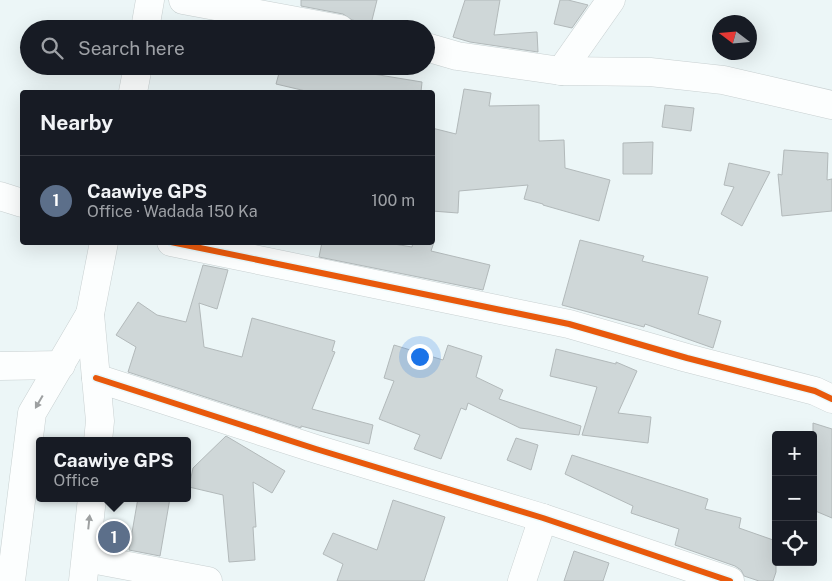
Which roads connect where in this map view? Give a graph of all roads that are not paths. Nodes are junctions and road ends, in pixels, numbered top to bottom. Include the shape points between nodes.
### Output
1 (150, 0) edge
2 (183, 0) edge
3 (611, 0) edge
4 (147, 20) edge
5 (291, 20) edge
6 (435, 50) edge
7 (561, 70) junction
8 (136, 75) edge
9 (133, 90) edge
10 (832, 105) edge
11 (0, 196) edge
12 (20, 202) edge
13 (103, 245) edge
14 (186, 245) edge
15 (90, 314) junction
16 (60, 364) junction
17 (0, 366) edge
18 (96, 378) junction
19 (832, 399) edge
20 (98, 437) edge
21 (92, 502) edge
22 (543, 518) junction
23 (8, 548) edge
24 (84, 569) edge
25 (11, 581) edge
26 (208, 581) edge
27 (522, 581) edge
28 (730, 581) edge

1 - 4 street
2 - 5 street
3 - 7 street
6 - 7 street via 457,56
7 - 10 street via 650,72 723,80
8 - 9 street
11 - 12 street
13 - 15 street
14 - 19 street via 569,324 815,391
15 - 16 street
15 - 18 street
16 - 17 street
16 -> 23 street via 32,413
18 - 20 street
18 - 22 street
24 -> 21 street
22 - 27 street
22 - 28 street
23 - 25 street
24 - 26 street

